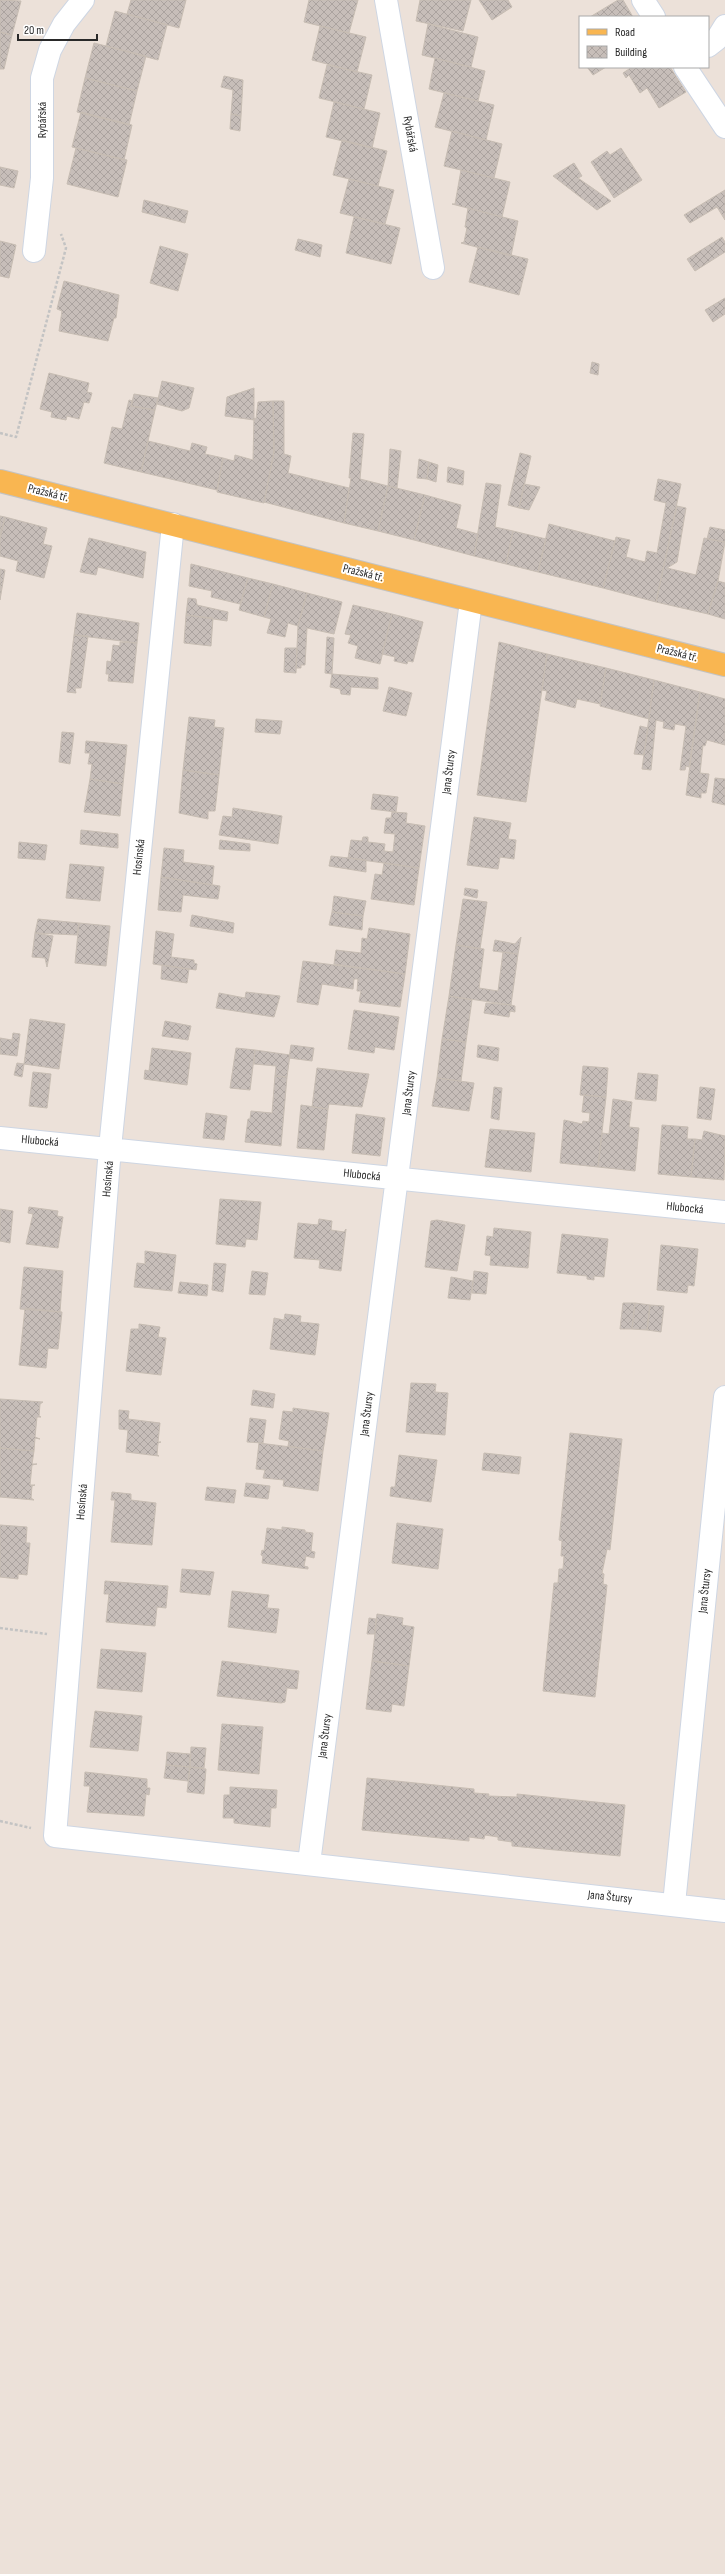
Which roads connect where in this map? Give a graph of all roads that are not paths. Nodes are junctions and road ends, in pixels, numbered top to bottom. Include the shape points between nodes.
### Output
1 (83, 0) edge
2 (386, 0) edge
3 (644, 0) edge
4 (653, 16) edge
5 (725, 26) edge
6 (709, 45) edge
7 (686, 68) edge
8 (725, 127) edge
9 (34, 251) dead end
10 (433, 268) dead end
11 (0, 482) edge
12 (173, 524) junction
13 (471, 601) junction
14 (725, 665) edge
15 (0, 1138) edge
16 (110, 1148) junction
17 (398, 1179) junction
18 (725, 1212) edge
19 (725, 1397) edge
20 (309, 1863) junction
21 (674, 1904) junction
22 (725, 1911) edge

1 - 9 street, Rybářská via 64,24 50,50 42,78 42,178
2 - 10 street, Rybářská
3 - 4 street
5 - 6 street via 717,39
7 - 8 street
11 - 12 main road, Pražská tř.
12 - 13 main road, Pražská tř.
12 - 16 street, Hosínská
13 - 14 main road, Pražská tř.
13 - 17 street, Jana Štursy
15 - 16 street, Hlubocká
16 - 17 street, Hlubocká
16 - 20 street, Hosínská via 56,1836
17 - 18 street, Hlubocká
17 - 20 street, Jana Štursy
19 - 21 street, Jana Štursy
20 - 21 street, Jana Štursy
21 - 22 street, Jana Štursy

